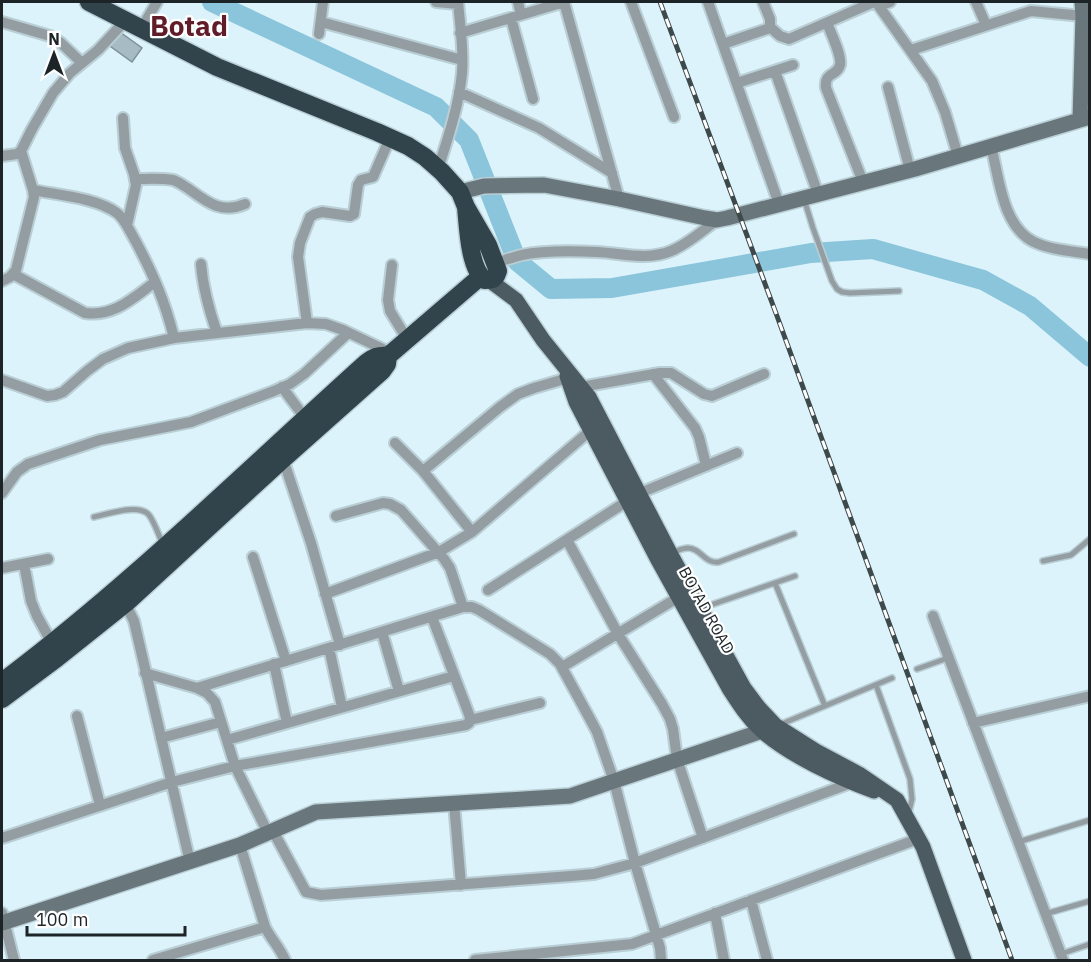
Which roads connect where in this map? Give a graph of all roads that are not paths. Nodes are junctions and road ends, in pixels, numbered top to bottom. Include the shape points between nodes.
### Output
1 (89, 2) edge
2 (157, 2) edge
3 (323, 2) edge
4 (436, 2) edge
5 (518, 2) edge
6 (564, 2) edge
7 (631, 2) edge
8 (708, 2) edge
9 (763, 2) edge
10 (890, 2) edge
11 (976, 2) edge
12 (458, 3) edge
13 (876, 3) edge
14 (1082, 9) edge
15 (515, 16) junction
16 (2, 22) edge
17 (321, 22) junction
18 (828, 22) junction
19 (133, 25) junction
20 (986, 25) junction
21 (770, 27) junction
22 (460, 33) junction
23 (319, 34) dead end
24 (723, 44) junction
25 (911, 50) junction
26 (462, 60) junction
27 (82, 63) junction
28 (793, 65) dead end
29 (774, 71) junction
30 (1085, 72) edge
31 (737, 83) junction
32 (888, 87) dead end
33 (458, 97) junction
34 (533, 99) dead end
35 (674, 117) dead end
36 (123, 118) dead end
37 (1085, 118) edge
38 (390, 138) junction
39 (991, 146) junction
40 (21, 150) junction
41 (2, 156) edge
42 (958, 156) junction
43 (438, 169) junction
44 (910, 170) junction
45 (612, 173) junction
46 (135, 179) junction
47 (863, 182) junction
48 (33, 190) junction
49 (811, 196) junction
50 (619, 198) junction
51 (463, 200) junction
52 (245, 204) dead end
53 (779, 204) junction
54 (717, 220) junction
55 (127, 225) junction
56 (1089, 254) edge
57 (201, 264) dead end
58 (392, 265) dead end
59 (491, 273) junction
60 (13, 274) junction
61 (2, 280) edge
62 (155, 282) junction
63 (899, 291) dead end
64 (307, 323) junction
65 (217, 333) junction
66 (348, 333) junction
67 (174, 338) junction
68 (407, 339) junction
69 (389, 355) junction
70 (565, 371) junction
71 (653, 374) junction
72 (764, 374) dead end
73 (2, 380) edge
74 (282, 387) junction
75 (581, 387) junction
76 (305, 418) junction
77 (591, 430) junction
78 (395, 443) dead end
79 (280, 452) junction
80 (737, 453) dead end
81 (706, 465) junction
82 (423, 471) junction
83 (6, 480) edge
84 (2, 493) edge
85 (634, 497) junction
86 (336, 516) dead end
87 (94, 517) dead end
88 (472, 532) junction
89 (794, 534) dead end
90 (1089, 539) edge
91 (567, 540) junction
92 (164, 547) junction
93 (439, 552) junction
94 (664, 555) junction
95 (253, 557) dead end
96 (48, 559) dead end
97 (1043, 561) dead end
98 (24, 564) junction
99 (2, 568) edge
100 (795, 576) dead end
101 (775, 583) junction
102 (488, 590) dead end
103 (325, 594) junction
104 (121, 596) junction
105 (680, 597) junction
106 (463, 607) junction
107 (701, 608) junction
108 (432, 616) junction
109 (933, 616) dead end
110 (382, 632) junction
111 (618, 634) junction
112 (52, 643) junction
113 (335, 646) junction
114 (948, 658) junction
115 (286, 661) junction
116 (274, 664) junction
117 (562, 667) junction
118 (145, 669) junction
119 (917, 669) dead end
120 (454, 675) junction
121 (892, 678) dead end
122 (2, 682) edge
123 (876, 685) junction
124 (197, 687) junction
125 (399, 691) junction
126 (1089, 696) edge
127 (2, 699) edge
128 (540, 703) dead end
129 (825, 706) junction
130 (342, 708) junction
131 (77, 716) dead end
132 (470, 720) junction
133 (221, 722) junction
134 (288, 723) junction
135 (973, 723) junction
136 (772, 727) junction
137 (161, 738) junction
138 (227, 740) junction
139 (677, 759) junction
140 (235, 766) junction
141 (614, 781) junction
142 (172, 782) junction
143 (851, 783) junction
144 (897, 800) junction
145 (454, 803) junction
146 (100, 805) junction
147 (907, 819) junction
148 (1089, 820) edge
149 (270, 832) junction
150 (2, 838) edge
151 (703, 838) junction
152 (918, 839) junction
153 (1018, 842) junction
154 (240, 845) junction
155 (190, 862) junction
156 (635, 863) junction
157 (461, 885) junction
158 (751, 900) junction
159 (1089, 901) edge
160 (715, 913) junction
161 (1045, 914) junction
162 (2, 919) edge
163 (266, 927) junction
164 (656, 935) junction
165 (1089, 944) edge
166 (580, 955) edge
167 (1062, 957) edge
168 (14, 960) edge
169 (153, 960) edge
170 (285, 960) edge
171 (475, 960) edge
172 (661, 960) edge
173 (724, 960) edge
174 (767, 960) edge
175 (964, 960) edge

1 - 19 highway
2 - 19 street
3 - 17 street
4 - 12 street
5 - 15 street
6 - 15 street
6 - 45 street
7 - 35 street
8 - 24 street
9 - 21 street
10 - 13 street
11 - 20 street
12 - 22 street
13 - 18 street
13 - 25 street
14 - 20 street via 1031,11
14 - 30 street
15 - 22 street
15 - 34 street
16 - 27 street via 50,36
17 - 23 street
17 - 26 street
18 - 21 street via 789,39
18 - 47 street via 840,67 828,75 826,88
19 - 27 street
19 - 38 highway via 217,67
20 - 25 street
21 - 24 street
22 - 26 street
24 - 31 street
25 - 42 street via 932,81
26 - 33 street
27 - 40 street via 53,93
28 - 29 street
29 - 31 street
29 - 49 street
30 - 37 street
31 - 53 street
32 - 44 street
33 - 43 street
33 - 45 street via 539,128
36 - 46 street via 125,148
37 - 39 street
38 - 43 highway via 408,146
38 - 64 street via 373,177 361,180 358,186 354,214 322,212 310,217 298,257
39 - 42 street
39 - 56 street via 1007,211 1021,233 1046,246
40 - 41 street
40 - 48 street
42 - 44 street
43 - 51 highway
44 - 47 street
45 - 50 street
46 - 52 street via 173,180 223,208
46 - 55 street
47 - 49 street
48 - 55 street via 92,201 118,213
48 - 60 street
49 - 53 street
49 - 63 lane via 813,228 837,289 850,293
50 - 51 street via 544,185 518,185 484,186
50 - 54 street
51 - 59 highway via 476,239 474,261
53 - 54 street
54 - 59 street via 688,243 657,255 570,251 525,255
55 - 62 street
57 - 65 street via 206,300
58 - 68 street via 390,311
59 - 68 highway via 475,280
59 - 70 main road, BOTAD ROAD via 515,299
60 - 61 street
60 - 62 street via 85,313 96,314 116,309
62 - 67 street
64 - 65 street
64 - 66 street via 326,324
65 - 67 street
66 - 69 street
66 - 74 street via 304,374
67 - 73 street via 115,353 55,395 47,396
68 - 69 highway
69 - 76 highway via 375,356
69 - 79 highway via 382,371
70 - 75 main road, BOTAD ROAD
70 - 77 main road, BOTAD ROAD
70 - 82 street via 518,394
71 - 72 street via 671,373 712,396
71 - 75 street
71 - 81 street via 695,428
74 - 76 street
74 - 83 street via 191,422 100,440 38,460
75 - 85 main road, BOTAD ROAD via 594,407
76 - 79 highway
77 - 85 main road, BOTAD ROAD
77 - 88 street
78 - 82 street
79 - 92 highway via 232,487
79 - 103 street
79 - 104 highway
80 - 81 street
81 - 85 street
82 - 88 street
83 - 84 street
85 - 91 street
85 - 94 main road, BOTAD ROAD
86 - 93 street via 390,504 401,510
87 - 92 lane via 142,510
88 - 93 street
89 - 94 lane via 719,562 708,561 688,548
90 - 97 lane via 1071,555
91 - 102 street
91 - 111 street
92 - 104 highway
93 - 103 street
93 - 106 street via 450,568
94 - 105 main road, BOTAD ROAD
94 - 107 main road, BOTAD ROAD
95 - 115 street
96 - 98 street
98 - 99 street
98 - 112 street via 31,601
100 - 101 lane
101 - 107 lane
101 - 129 lane
103 - 113 street
104 - 112 highway
104 - 118 street via 134,621
104 - 127 highway via 57,658
105 - 111 street
105 - 136 main road, BOTAD ROAD via 741,707
106 - 108 street
106 - 117 street via 479,610 550,654
107 - 136 main road, BOTAD ROAD via 744,688
108 - 110 street
108 - 120 street
109 - 114 street
110 - 113 street
110 - 125 street
111 - 117 street
111 - 139 street via 670,719
112 - 122 highway
113 - 115 street
113 - 130 street
114 - 119 lane
114 - 135 street
115 - 116 street
116 - 124 street
116 - 134 street
117 - 141 street via 597,732
118 - 124 street
118 - 137 street
120 - 125 street
120 - 132 street
121 - 123 lane
123 - 129 lane
123 - 147 lane via 910,779 912,799
124 - 133 street via 215,702
125 - 130 street
126 - 135 street
128 - 132 street
129 - 136 lane
130 - 134 street
131 - 146 street
132 - 140 street via 466,725
133 - 137 street
133 - 138 street
134 - 138 street
135 - 153 street
136 - 139 street
136 - 143 main road, BOTAD ROAD via 781,746
136 - 144 main road, BOTAD ROAD via 859,774
137 - 142 street
138 - 140 street
139 - 141 street
139 - 151 street
140 - 142 street
140 - 149 street
141 - 145 street via 570,796
141 - 156 street
142 - 146 street
142 - 155 street
143 - 144 main road, BOTAD ROAD
143 - 151 street
144 - 147 main road, BOTAD ROAD
145 - 149 street via 316,812
145 - 157 street
146 - 150 street
147 - 152 main road, BOTAD ROAD
148 - 153 lane
149 - 154 street
149 - 157 street via 306,892 313,894
151 - 156 street
152 - 158 street
152 - 175 main road, BOTAD ROAD
153 - 161 street
154 - 155 street
154 - 163 street
155 - 162 street
156 - 157 street via 594,874
156 - 164 street
158 - 160 street
158 - 174 street
159 - 161 lane
160 - 164 street
160 - 173 street
161 - 167 street
162 - 168 street
163 - 169 street
163 - 170 street
164 - 166 street
164 - 172 street
165 - 167 lane
166 - 171 street

